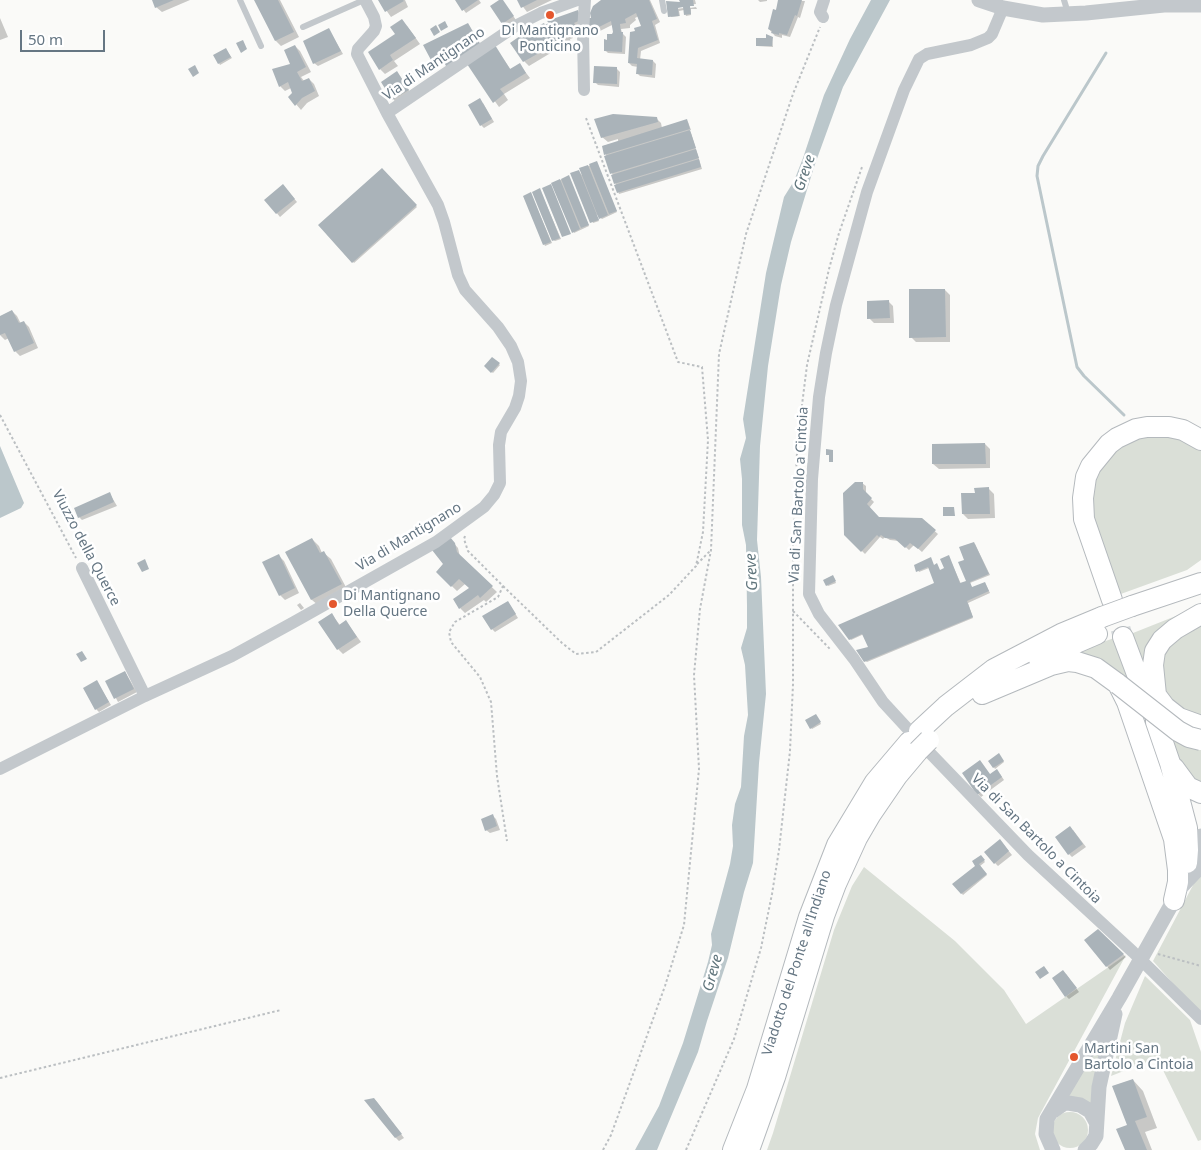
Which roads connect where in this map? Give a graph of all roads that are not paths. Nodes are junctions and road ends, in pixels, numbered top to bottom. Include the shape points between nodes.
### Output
1 (240, 0) edge
2 (365, 0) edge
3 (577, 0) edge
4 (585, 0) edge
5 (662, 0) edge
6 (824, 0) edge
7 (979, 0) edge
8 (1201, 5) edge
9 (1066, 7) edge
10 (1003, 8) junction
11 (664, 11) dead end
12 (822, 22) road end
13 (303, 27) dead end
14 (261, 46) dead end
15 (584, 90) dead end
16 (387, 112) junction
17 (1201, 440) edge
18 (82, 568) road end
19 (1201, 569) edge
20 (1201, 583) edge
21 (1201, 597) edge
22 (1157, 598) junction
23 (1134, 613) junction
24 (1201, 614) edge
25 (1111, 621) junction
26 (1118, 684) junction
27 (982, 694) junction
28 (1156, 695) junction
29 (145, 696) junction
30 (1156, 722) junction
31 (1201, 726) edge
32 (1201, 740) edge
33 (921, 743) junction
34 (1170, 763) junction
35 (0, 769) edge
36 (1201, 793) edge
37 (1201, 836) edge
38 (1201, 861) edge
39 (1177, 893) junction
40 (1140, 958) junction
41 (1119, 998) junction
42 (1201, 1019) edge
43 (1053, 1111) junction
44 (1096, 1122) junction
45 (1053, 1148) edge
46 (1089, 1148) edge
47 (734, 1150) edge
48 (749, 1150) edge

1 - 14 lane
2 - 13 lane
2 - 16 street via 376,26 357,54
3 - 16 street, Via di Mantignano via 517,25
4 - 15 street
5 - 11 lane
6 - 12 street via 820,12
7 - 10 street
8 - 9 street
9 - 10 street via 1033,14
10 - 33 street, Via di San Bartolo a Cintoia via 988,38 927,54 919,59 908,82 867,192 836,305 826,353 815,440 810,530 811,600 883,702
16 - 29 street, Via di Mantignano via 438,205 465,290 512,346 518,362 519,396 501,432 499,445 500,483 484,508 402,561 232,656
17 - 25 highway via 1169,427 1136,429 1109,444 1091,466 1083,498 1084,519
18 - 29 street, Viuzzo della Querce
19 - 22 highway
20 - 22 highway, Viadotto del Ponte all'Indiano
21 - 23 highway, Viadotto del Ponte all'Indiano
22 - 23 highway, Viadotto del Ponte all'Indiano
23 - 25 highway, Viadotto del Ponte all'Indiano, bridge
24 - 28 highway via 1175,629 1157,647 1153,665
25 - 27 highway, Viadotto del Ponte all'Indiano via 1005,678
25 - 30 highway
25 - 33 highway, Viadotto del Ponte all'Indiano via 1061,634 994,669 946,706
26 - 27 highway via 1096,668 1068,661
26 - 32 highway, bridge via 1178,731
26 - 39 highway via 1174,839
27 - 33 highway, Viadotto del Ponte all'Indiano
28 - 30 highway
28 - 31 highway via 1180,718
29 - 35 street, Via di Mantignano
30 - 34 highway
33 - 40 street, Via di San Bartolo a Cintoia via 1028,855
33 - 47 highway, Viadotto del Ponte all'Indiano via 875,782 837,845 809,916 757,1089
33 - 48 highway, Viadotto del Ponte all'Indiano via 871,814 836,884
34 - 36 highway via 1188,787
34 - 39 highway via 1188,850
37 - 39 street
38 - 39 street
39 - 40 street
40 - 41 street
40 - 42 street, Via di San Bartolo a Cintoia
41 - 43 street
41 - 44 street via 1099,1087
43 - 44 street via 1062,1104 1080,1105
43 - 45 street via 1046,1124 1046,1134
44 - 46 street via 1096,1136

